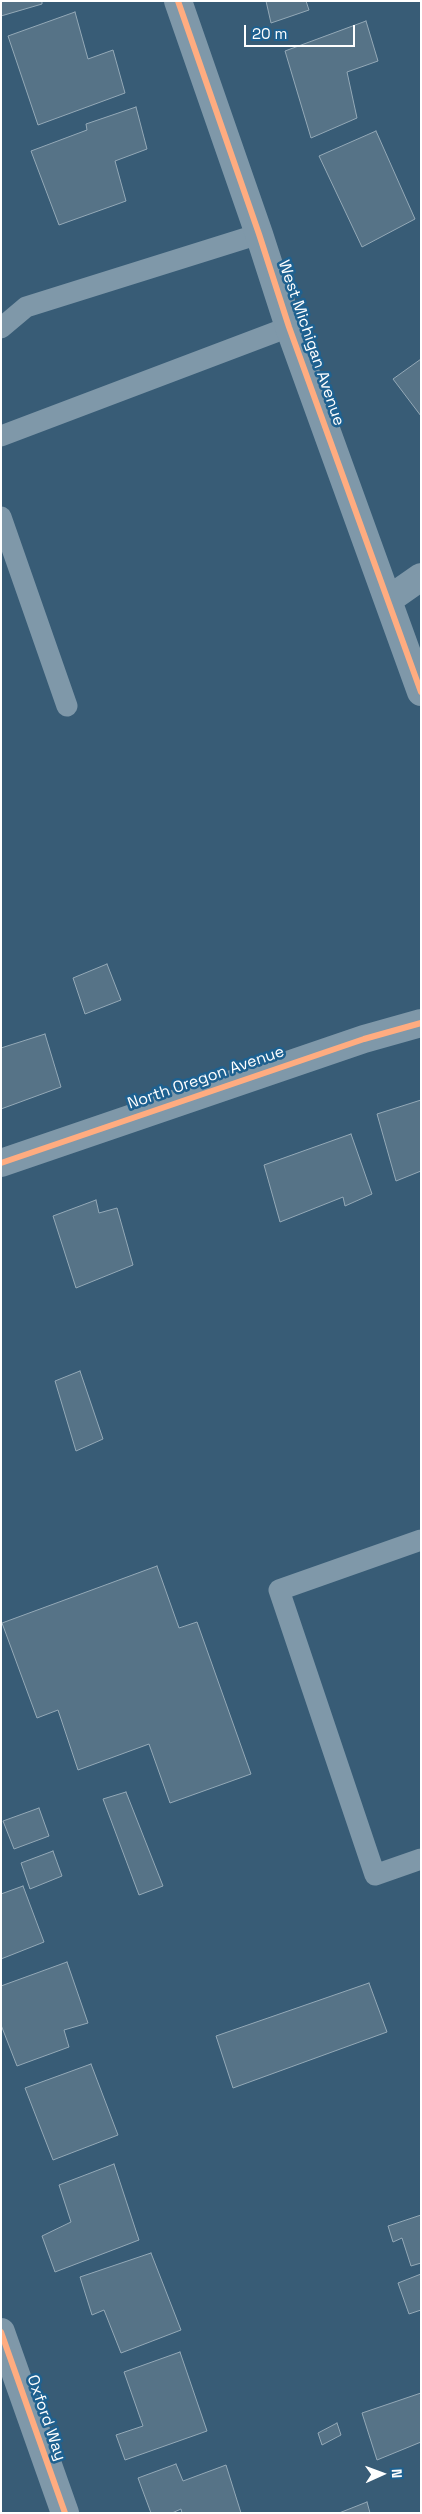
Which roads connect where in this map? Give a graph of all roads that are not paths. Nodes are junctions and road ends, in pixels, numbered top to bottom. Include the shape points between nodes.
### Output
1 (178, 1) edge
2 (260, 234) junction
3 (289, 327) junction
4 (1, 328) edge
5 (1, 436) edge
6 (1, 517) edge
7 (421, 578) edge
8 (388, 600) junction
9 (421, 692) edge
10 (67, 706) dead end
11 (421, 1023) edge
12 (1, 1163) edge
13 (421, 1540) edge
14 (421, 1858) edge
15 (1, 2332) edge
16 (65, 2513) edge

1 - 2 street, West Michigan Avenue
2 - 3 street, West Michigan Avenue
2 - 4 lane via 26,307
3 - 5 lane
3 - 8 street, West Michigan Avenue
6 - 10 lane
7 - 8 street
8 - 9 street, West Michigan Avenue
11 - 12 street, North Oregon Avenue via 364,1039
13 - 14 lane via 279,1590 375,1875
15 - 16 street, Oxford Way

